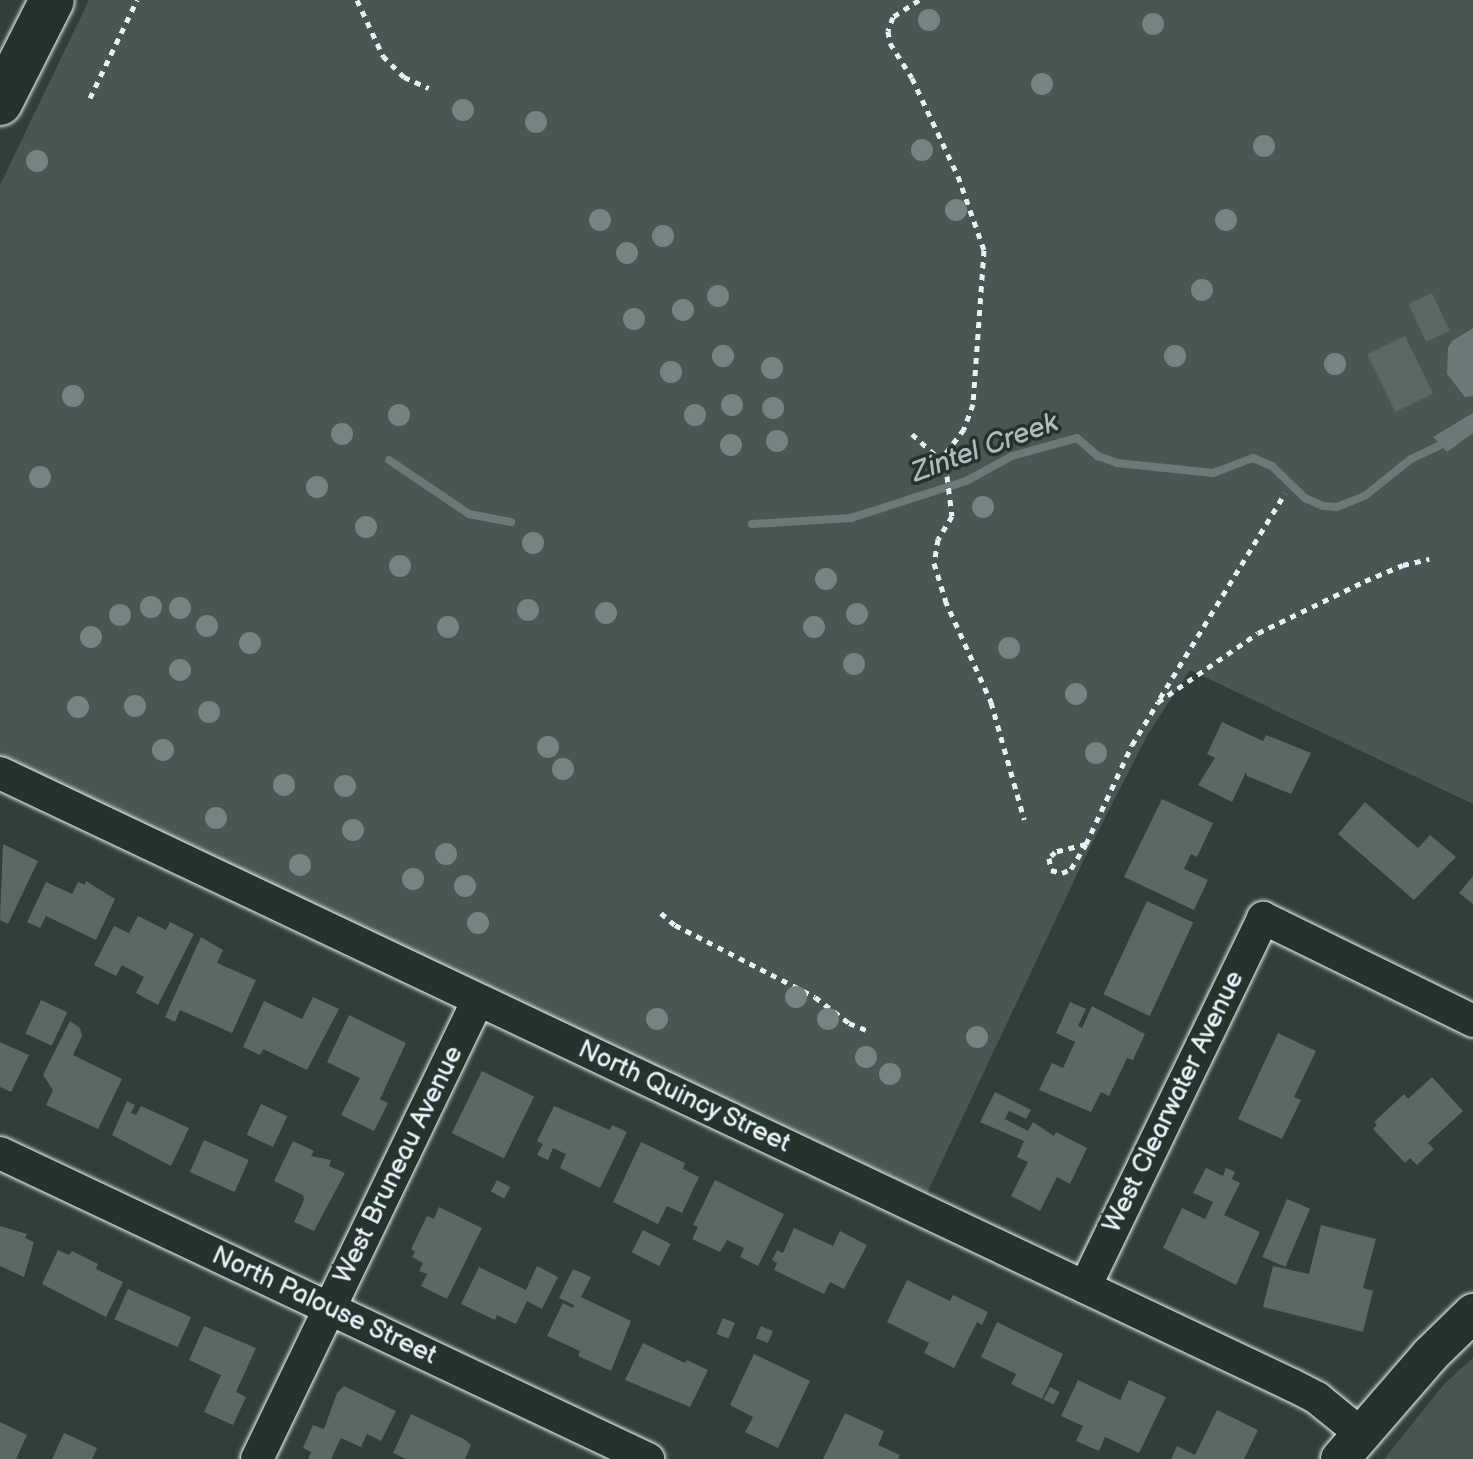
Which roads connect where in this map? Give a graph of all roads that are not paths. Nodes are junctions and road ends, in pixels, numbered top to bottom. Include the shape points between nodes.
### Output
1 (52, 0) edge
2 (0, 103) edge
3 (0, 773) edge
4 (478, 1000) junction
5 (1473, 1021) edge
6 (0, 1153) edge
7 (1085, 1287) junction
8 (330, 1309) junction
9 (1473, 1313) edge
10 (1350, 1446) edge
11 (257, 1459) edge
12 (648, 1459) edge

1 - 2 main road
3 - 4 street, North Quincy Street
4 - 7 street, North Quincy Street
4 - 8 street, West Bruneau Avenue
5 - 7 street, West Clearwater Avenue via 1263,918
6 - 8 street, North Palouse Street
7 - 10 street, North Quincy Street via 1305,1391
8 - 11 street, West Bruneau Avenue
8 - 12 street, North Palouse Street
9 - 10 street

